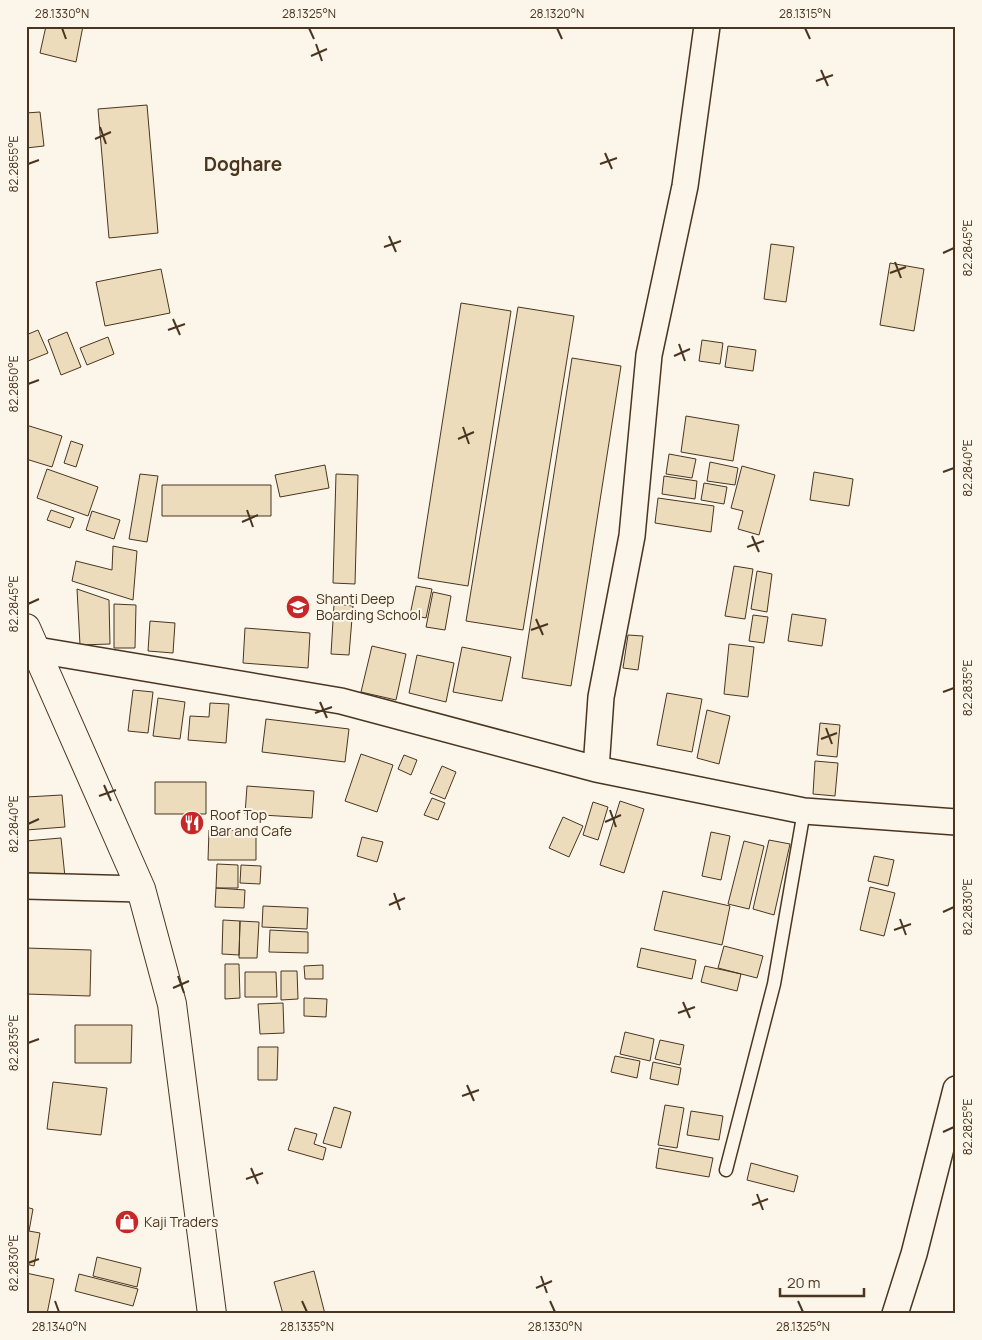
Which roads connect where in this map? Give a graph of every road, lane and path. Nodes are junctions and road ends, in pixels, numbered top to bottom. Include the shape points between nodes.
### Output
1 (707, 26) edge
2 (31, 639) edge
3 (596, 769) junction
4 (804, 811) junction
5 (956, 822) edge
6 (26, 886) edge
7 (141, 889) junction
8 (956, 1088) edge
9 (726, 1170) dead end
10 (212, 1314) edge
11 (895, 1314) edge

1 - 3 street via 685,186 650,356 632,536 601,696
2 - 3 street via 341,701
2 - 7 main road
3 - 4 street
4 - 5 street
4 - 9 lane via 774,984
6 - 7 street
7 - 10 main road via 172,1004
8 - 11 street via 914,1254

